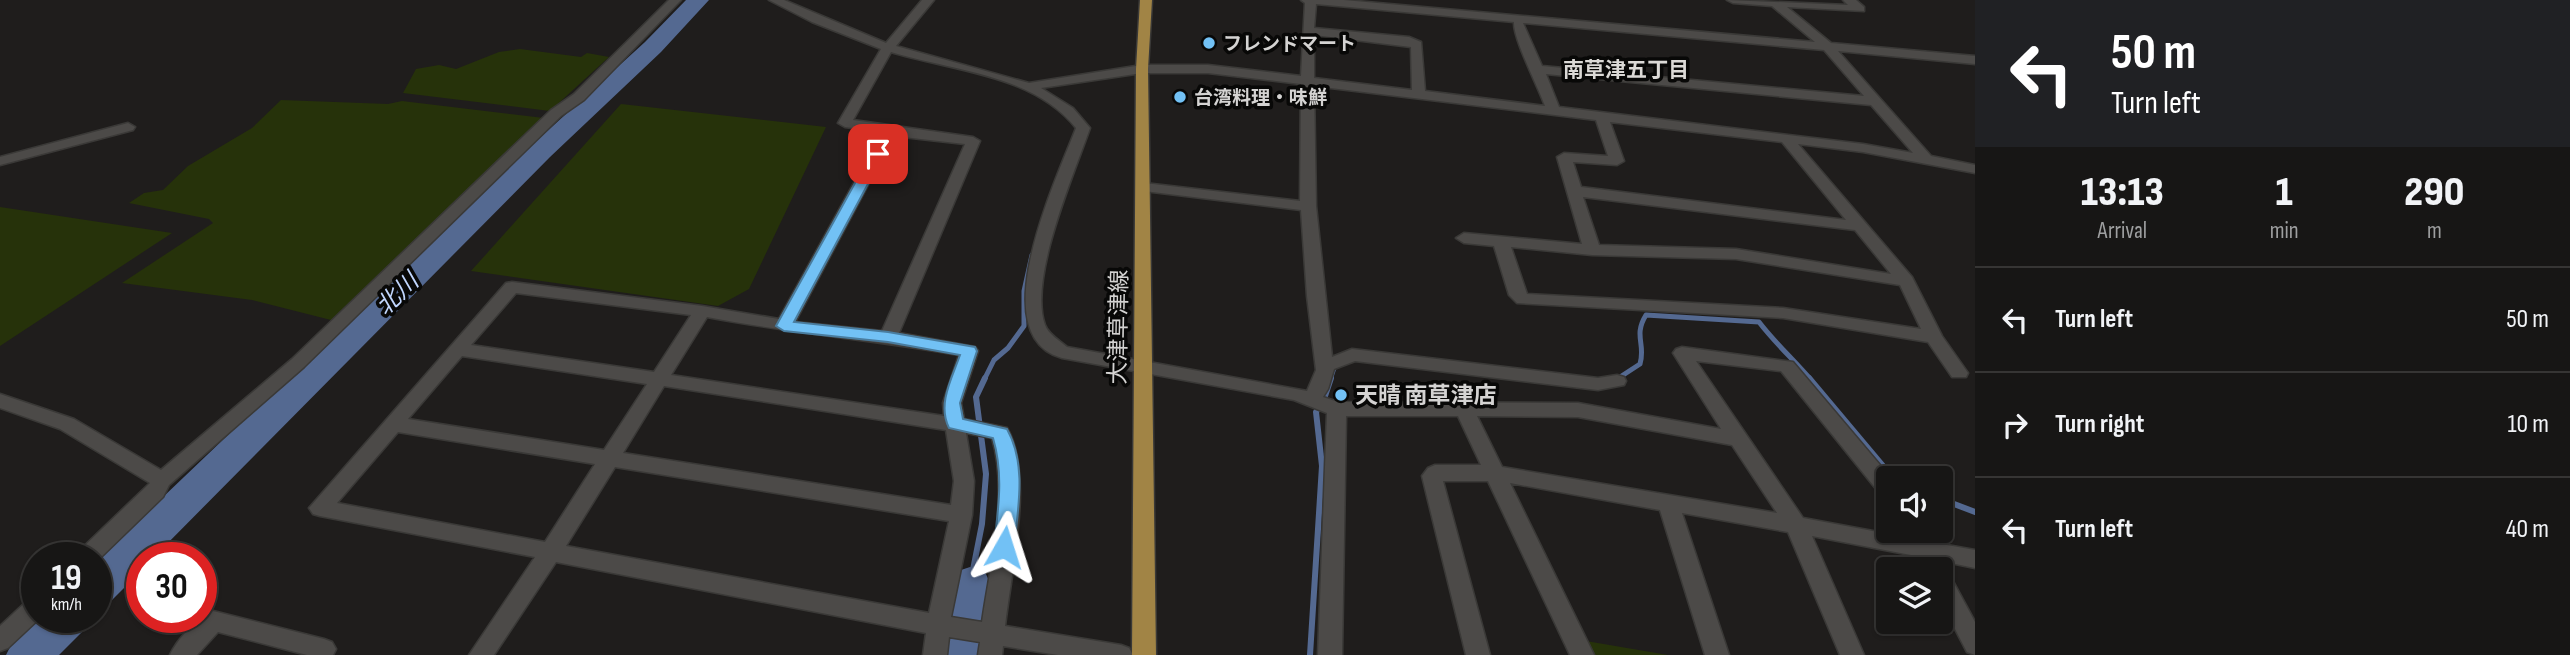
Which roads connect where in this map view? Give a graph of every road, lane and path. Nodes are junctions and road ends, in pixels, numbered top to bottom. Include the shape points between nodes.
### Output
1 (675, 0) edge
2 (775, 0) edge
3 (928, 0) edge
4 (1146, 0) edge
5 (1309, 0) edge
6 (1733, 0) edge
7 (1849, 0) edge
8 (1773, 2) edge
9 (1429, 6) edge
10 (1518, 24) dead end
11 (1309, 32) junction
12 (1827, 46) junction
13 (889, 48) junction
14 (1975, 60) edge
15 (1142, 69) junction
16 (1538, 69) junction
17 (1308, 81) junction
18 (1031, 86) junction
19 (1419, 93) junction
20 (1875, 101) junction
21 (1554, 111) junction
22 (1602, 117) junction
23 (128, 127) dead end
24 (890, 131) junction
25 (1787, 140) junction
26 (1924, 158) junction
27 (0, 161) edge
28 (1975, 169) edge
29 (1144, 187) junction
30 (1573, 191) junction
31 (1308, 206) junction
32 (1861, 226) junction
33 (1464, 239) dead end
34 (1501, 242) junction
35 (1592, 250) junction
36 (1906, 281) junction
37 (702, 311) junction
38 (784, 326) junction
39 (888, 337) junction
40 (1934, 337) junction
41 (458, 349) junction
42 (1324, 363) junction
43 (1142, 368) junction
44 (1959, 373) dead end
45 (660, 380) junction
46 (1617, 381) dead end
47 (1310, 399) junction
48 (0, 401) edge
49 (1337, 409) junction
50 (1464, 409) junction
51 (393, 424) junction
52 (955, 424) junction
53 (1738, 439) junction
54 (608, 458) junction
55 (1495, 473) junction
56 (1876, 474) edge
57 (162, 480) junction
58 (1669, 505) junction
59 (961, 515) junction
60 (1796, 525) junction
61 (103, 542) edge
62 (550, 553) junction
63 (1921, 557) edge
64 (1953, 559) edge
65 (1975, 559) edge
66 (1953, 604) edge
67 (21, 621) edge
68 (938, 625) junction
69 (0, 641) edge
70 (990, 644) edge
71 (1975, 645) edge
72 (182, 655) edge
73 (321, 655) edge
74 (481, 655) edge
75 (935, 655) edge
76 (1122, 655) edge
77 (1144, 655) edge
78 (1330, 655) edge
79 (1478, 655) edge
80 (1582, 655) edge
81 (1717, 655) edge
82 (1852, 655) edge

1 - 57 street via 298,363
2 - 13 street
3 - 13 street
4 - 15 main road, 大津草津線
5 - 9 street
5 - 11 street
6 - 8 street
7 - 8 street via 1860,9
8 - 12 street
9 - 12 street
10 - 16 street
11 - 17 street
11 - 19 street via 1417,45
12 - 14 street
12 - 20 street
13 - 18 street
13 - 24 street via 845,123
15 - 17 street via 1208,69
15 - 18 street
15 - 29 main road, 大津草津線
16 - 20 street
16 - 21 street
17 - 19 street
17 - 31 street
18 - 43 street via 1077,118 1083,128 1041,251 1032,306 1038,330 1062,352
19 - 21 street
20 - 26 street
21 - 22 street
22 - 25 street
22 - 30 street via 1617,161 1564,157
23 - 27 street
24 - 38 street
24 - 39 street via 973,141
25 - 26 street
25 - 32 street
26 - 28 street
29 - 31 street
29 - 43 main road, 大津草津線
30 - 32 street
30 - 35 street
31 - 42 street
32 - 36 street
33 - 34 street
34 - 35 street
34 - 40 street via 1517,295 1523,299 1783,313
35 - 36 street via 1736,254
36 - 40 street
37 - 38 street
37 - 41 street via 512,287
37 - 45 street
38 - 39 street
39 - 52 street via 969,351 952,403
40 - 44 street
41 - 45 street
41 - 51 street
42 - 46 street via 1338,363 1352,355 1598,384
42 - 47 street via 1319,390
43 - 47 street
43 - 77 main road, 大津草津線
45 - 52 street
45 - 54 street
47 - 49 street
48 - 57 street via 67,424
49 - 50 street
49 - 78 street
50 - 53 street via 1578,410
50 - 55 street
51 - 54 street
51 - 62 street via 320,508
52 - 59 street via 964,481
52 - 70 street via 1000,433 1009,461 1010,492
53 - 56 street via 1682,353 1787,366
53 - 60 street
54 - 59 street
54 - 62 street
55 - 58 street
55 - 79 street via 1432,476
55 - 80 street
57 - 61 street
58 - 60 street
58 - 81 street
59 - 68 street
60 - 63 street
60 - 82 street
62 - 68 street
62 - 74 street
64 - 65 street
66 - 71 street
67 - 69 street
68 - 70 street
68 - 75 street
70 - 76 street
72 - 73 street via 213,621 324,649

